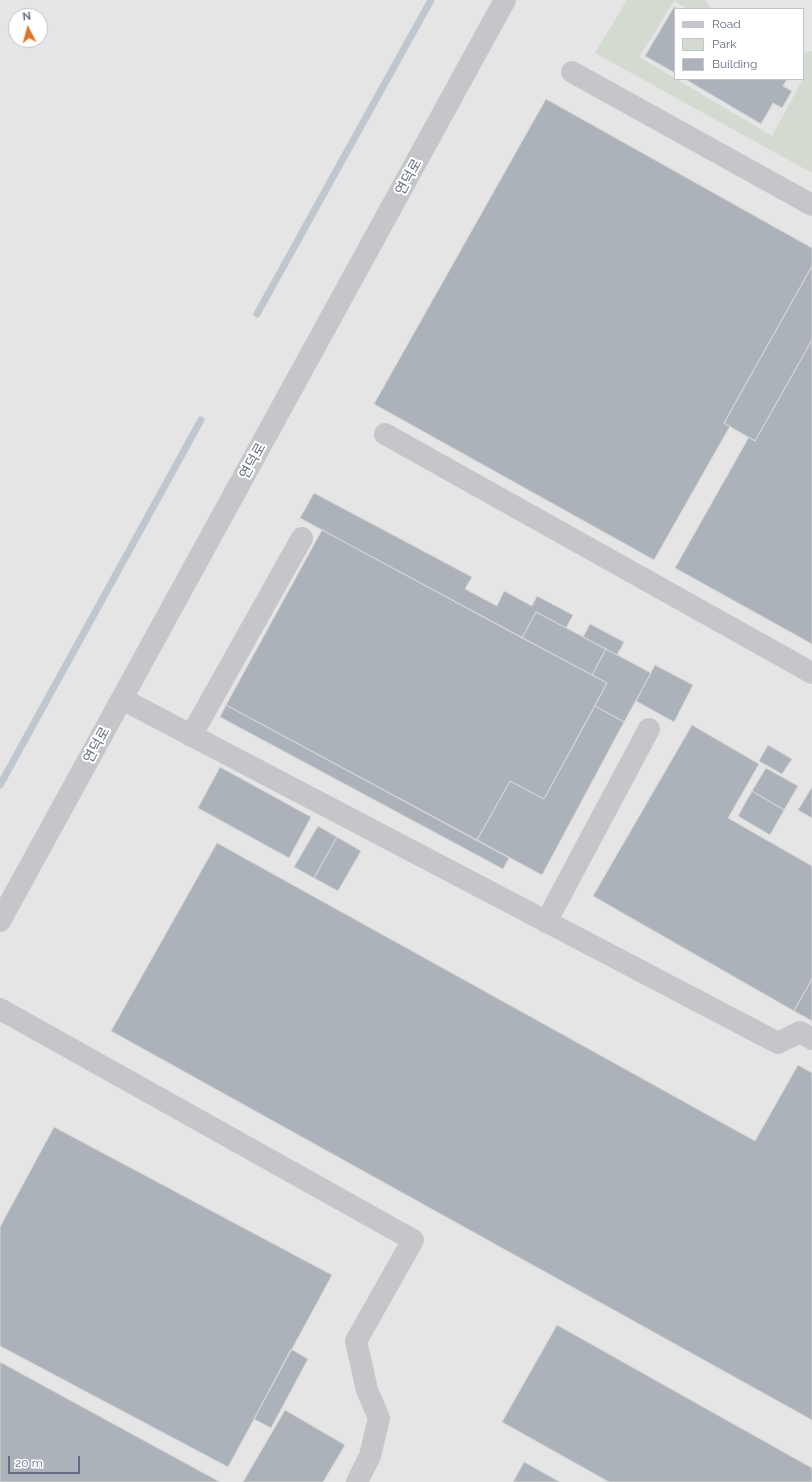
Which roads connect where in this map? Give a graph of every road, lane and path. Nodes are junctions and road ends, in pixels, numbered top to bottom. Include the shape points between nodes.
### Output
1 (505, 0) edge
2 (572, 72) dead end
3 (812, 205) edge
4 (385, 434) dead end
5 (302, 538) dead end
6 (812, 672) edge
7 (122, 699) junction
8 (649, 729) dead end
9 (191, 736) junction
10 (0, 921) edge
11 (546, 922) junction
12 (0, 1009) edge
13 (812, 1039) edge
14 (357, 1482) edge

1 - 7 street, 연덕로
2 - 3 street
4 - 6 street
5 - 9 street
7 - 9 street
7 - 10 street, 연덕로
8 - 11 street
9 - 11 street
11 - 13 street via 778,1043 800,1032
12 - 14 street via 413,1240 356,1341 367,1390 379,1418 370,1456

